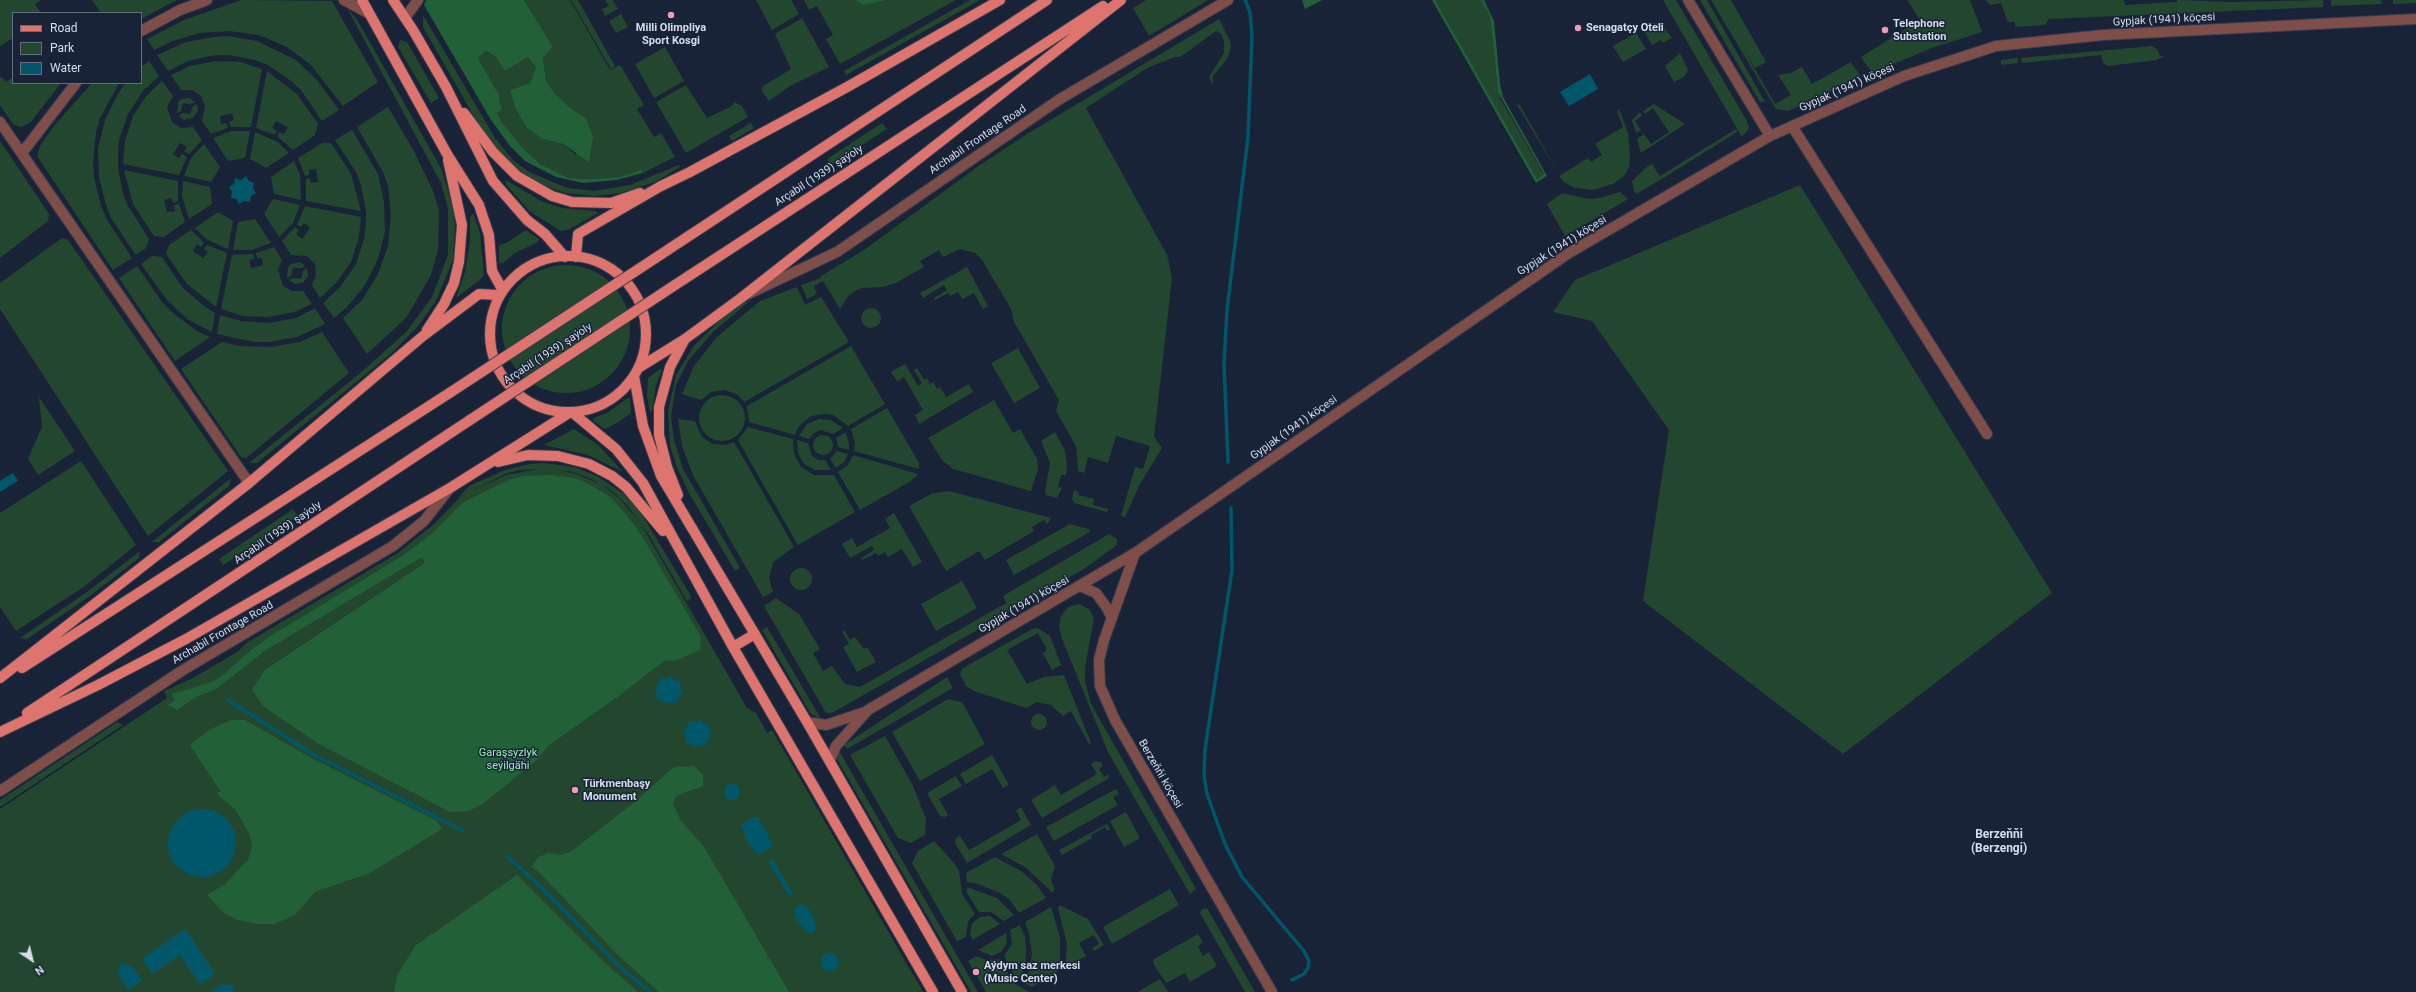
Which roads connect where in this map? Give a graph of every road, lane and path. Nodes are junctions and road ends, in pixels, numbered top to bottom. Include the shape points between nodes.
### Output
1 (207, 0) edge
2 (344, 0) edge
3 (362, 0) edge
4 (394, 0) edge
5 (418, 0) edge
6 (1000, 0) edge
7 (1047, 0) edge
8 (1112, 0) edge
9 (1121, 0) edge
10 (1228, 0) edge
11 (1688, 0) edge
12 (368, 13) junction
13 (405, 18) junction
14 (2416, 19) edge
15 (142, 31) edge
16 (75, 84) edge
17 (446, 87) junction
18 (0, 122) edge
19 (1792, 126) junction
20 (1770, 136) junction
21 (22, 153) junction
22 (447, 154) junction
23 (661, 186) junction
24 (565, 256) junction
25 (576, 257) junction
26 (500, 292) junction
27 (741, 298) junction
28 (424, 336) junction
29 (685, 339) junction
30 (640, 367) junction
31 (634, 376) junction
32 (571, 413) junction
33 (1987, 434) dead end
34 (490, 464) junction
35 (249, 483) junction
36 (450, 488) junction
37 (687, 519) junction
38 (678, 550) junction
39 (1135, 553) junction
40 (1080, 586) junction
41 (1111, 616) junction
42 (755, 634) junction
43 (733, 647) junction
44 (0, 678) edge
45 (0, 682) edge
46 (868, 710) junction
47 (807, 722) junction
48 (0, 732) edge
49 (830, 760) junction
50 (0, 791) edge
51 (933, 992) edge
52 (962, 992) edge
53 (1272, 992) edge

1 - 15 street via 180,10
2 - 12 street
3 - 12 main road
4 - 13 main road
5 - 13 street
6 - 23 main road via 835,93
7 - 45 main road, Arçabil (1939) şaýoly, bridge via 451,392
8 - 48 main road, Arçabil (1939) şaýoly, bridge via 470,420
9 - 27 main road
10 - 27 street, Archabil Frontage Road via 1060,99 837,252
11 - 20 street
12 - 22 main road
13 - 17 main road
14 - 19 street, Gypjak (1941) köçesi via 2103,35 1996,46 1904,76
16 - 21 street
17 - 23 main road via 493,152 517,176 552,196 572,202 611,203
17 - 24 main road via 493,181 527,220 545,234
18 - 21 street
19 - 20 street, Gypjak (1941) köçesi
19 - 33 street
20 - 39 street, Gypjak (1941) köçesi via 1569,253
21 - 35 street
22 - 26 main road via 479,205 489,234 492,271
22 - 28 main road via 462,225 459,262 454,283
23 - 25 main road via 578,234
24 - 25 main road
24 - 26 main road via 530,267
25 - 30 main road via 594,261 610,269 625,280 636,295 643,312 646,330 645,349
26 - 28 main road via 479,294
26 - 32 main road via 491,323 490,342 494,361 503,378 516,393 532,404 550,411
27 - 29 main road
28 - 35 main road
29 - 30 main road
29 - 37 main road via 670,367 662,390 659,435 667,467
30 - 31 main road
31 - 32 main road via 620,393 601,405
31 - 37 main road via 651,453 661,476
32 - 34 main road
32 - 38 main road via 616,449 630,465 651,497
34 - 36 main road
34 - 38 main road via 528,455 573,459 599,469 612,476 639,500
35 - 44 main road
36 - 48 main road via 186,639
36 - 50 street, Archabil Frontage Road via 424,521 394,546 177,673
37 - 42 main road
38 - 43 main road
39 - 40 street, Gypjak (1941) köçesi
39 - 41 street, Berzeňňi köçesi
40 - 41 street via 1096,593
40 - 46 street, Gypjak (1941) köçesi
41 - 53 street, Berzeňňi köçesi via 1099,660 1098,676 1103,696
42 - 43 main road
42 - 47 main road
43 - 51 main road
46 - 47 street via 829,725
46 - 49 street, Gypjak (1941) köçesi via 836,746
47 - 49 main road
49 - 52 main road

